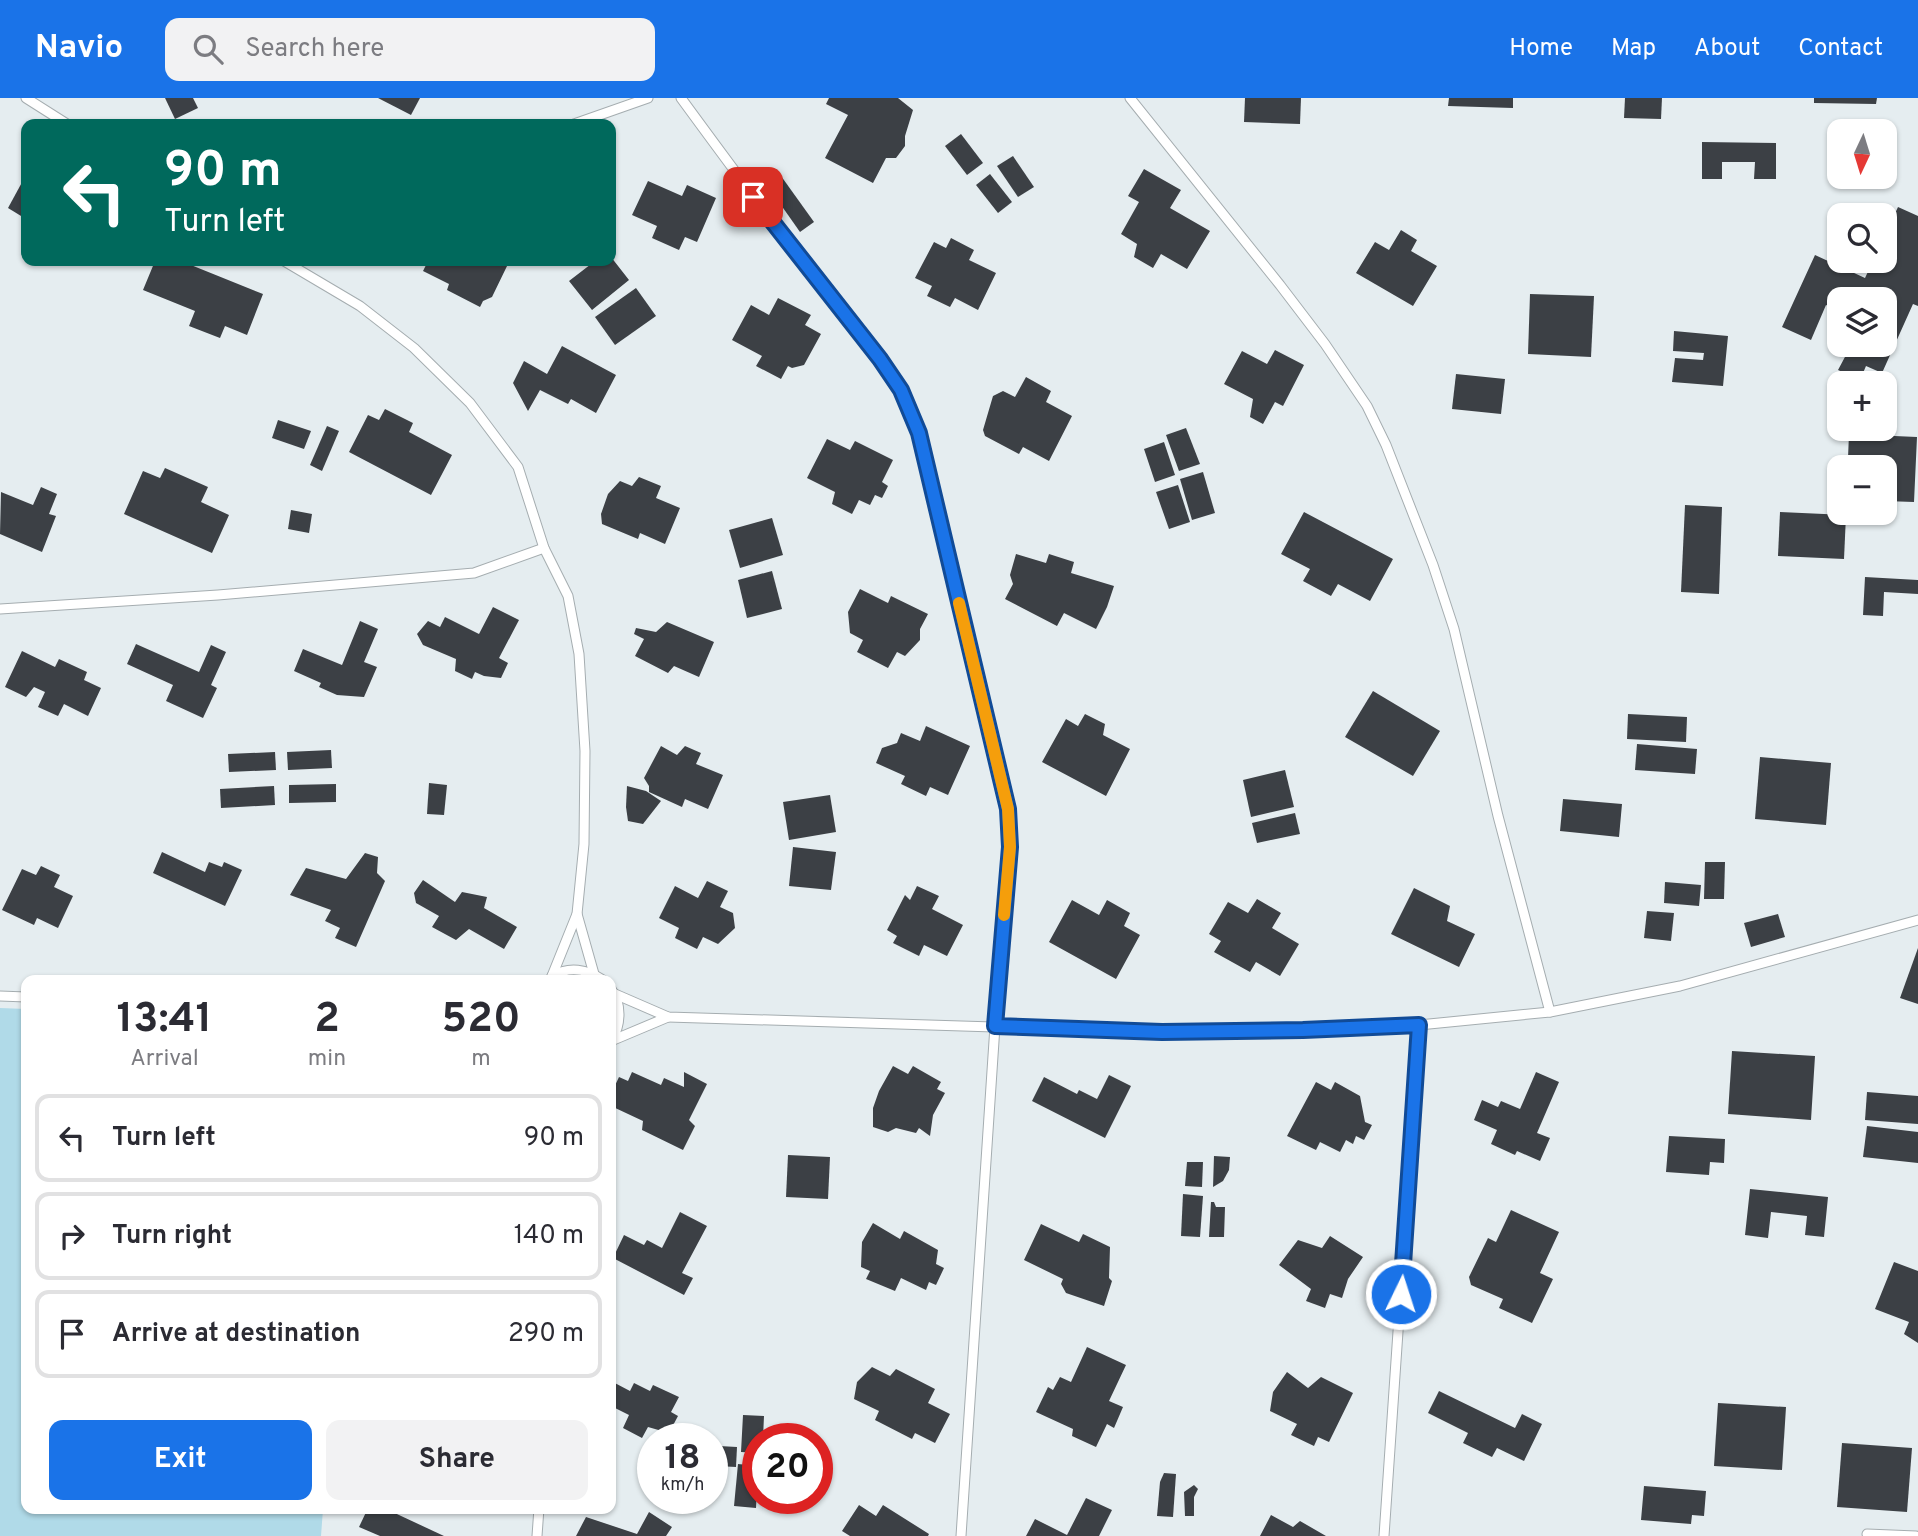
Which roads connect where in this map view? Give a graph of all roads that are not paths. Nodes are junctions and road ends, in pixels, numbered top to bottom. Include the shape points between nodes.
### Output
1 (26, 98) edge
2 (648, 98) edge
3 (681, 98) edge
4 (1130, 98) edge
5 (59, 119) edge
6 (588, 119) edge
7 (292, 266) edge
8 (544, 548) junction
9 (0, 609) edge
10 (578, 914) junction
11 (1918, 920) edge
12 (594, 974) joint
13 (551, 975) edge
14 (556, 975) edge
15 (616, 992) edge
16 (0, 996) edge
17 (21, 997) edge
18 (616, 1000) edge
19 (1550, 1012) junction
20 (668, 1017) junction
21 (1419, 1025) junction
22 (995, 1026) junction
23 (616, 1029) edge
24 (616, 1039) edge
25 (539, 1514) edge
26 (1867, 1534) edge
27 (537, 1536) edge
28 (961, 1536) edge
29 (1384, 1536) edge
30 (1916, 1536) edge

1 - 5 lane
2 - 6 lane
3 - 22 lane via 880,359 901,390 919,433 1008,809 1010,847
4 - 19 lane via 1325,344 1367,406 1386,444 1454,629
7 - 8 lane via 360,306 414,348 470,403 518,467
8 - 9 lane via 474,573
8 - 10 lane via 568,596 579,654 585,751
10 - 12 lane
10 - 13 lane
11 - 19 lane via 1680,986
12 - 14 lane via 580,970
15 - 20 lane
16 - 17 lane
18 - 23 lane
19 - 21 lane
20 - 22 lane
20 - 24 lane
21 - 22 lane via 1162,1032
21 - 29 lane
22 - 28 lane
25 - 27 lane
26 - 30 lane

